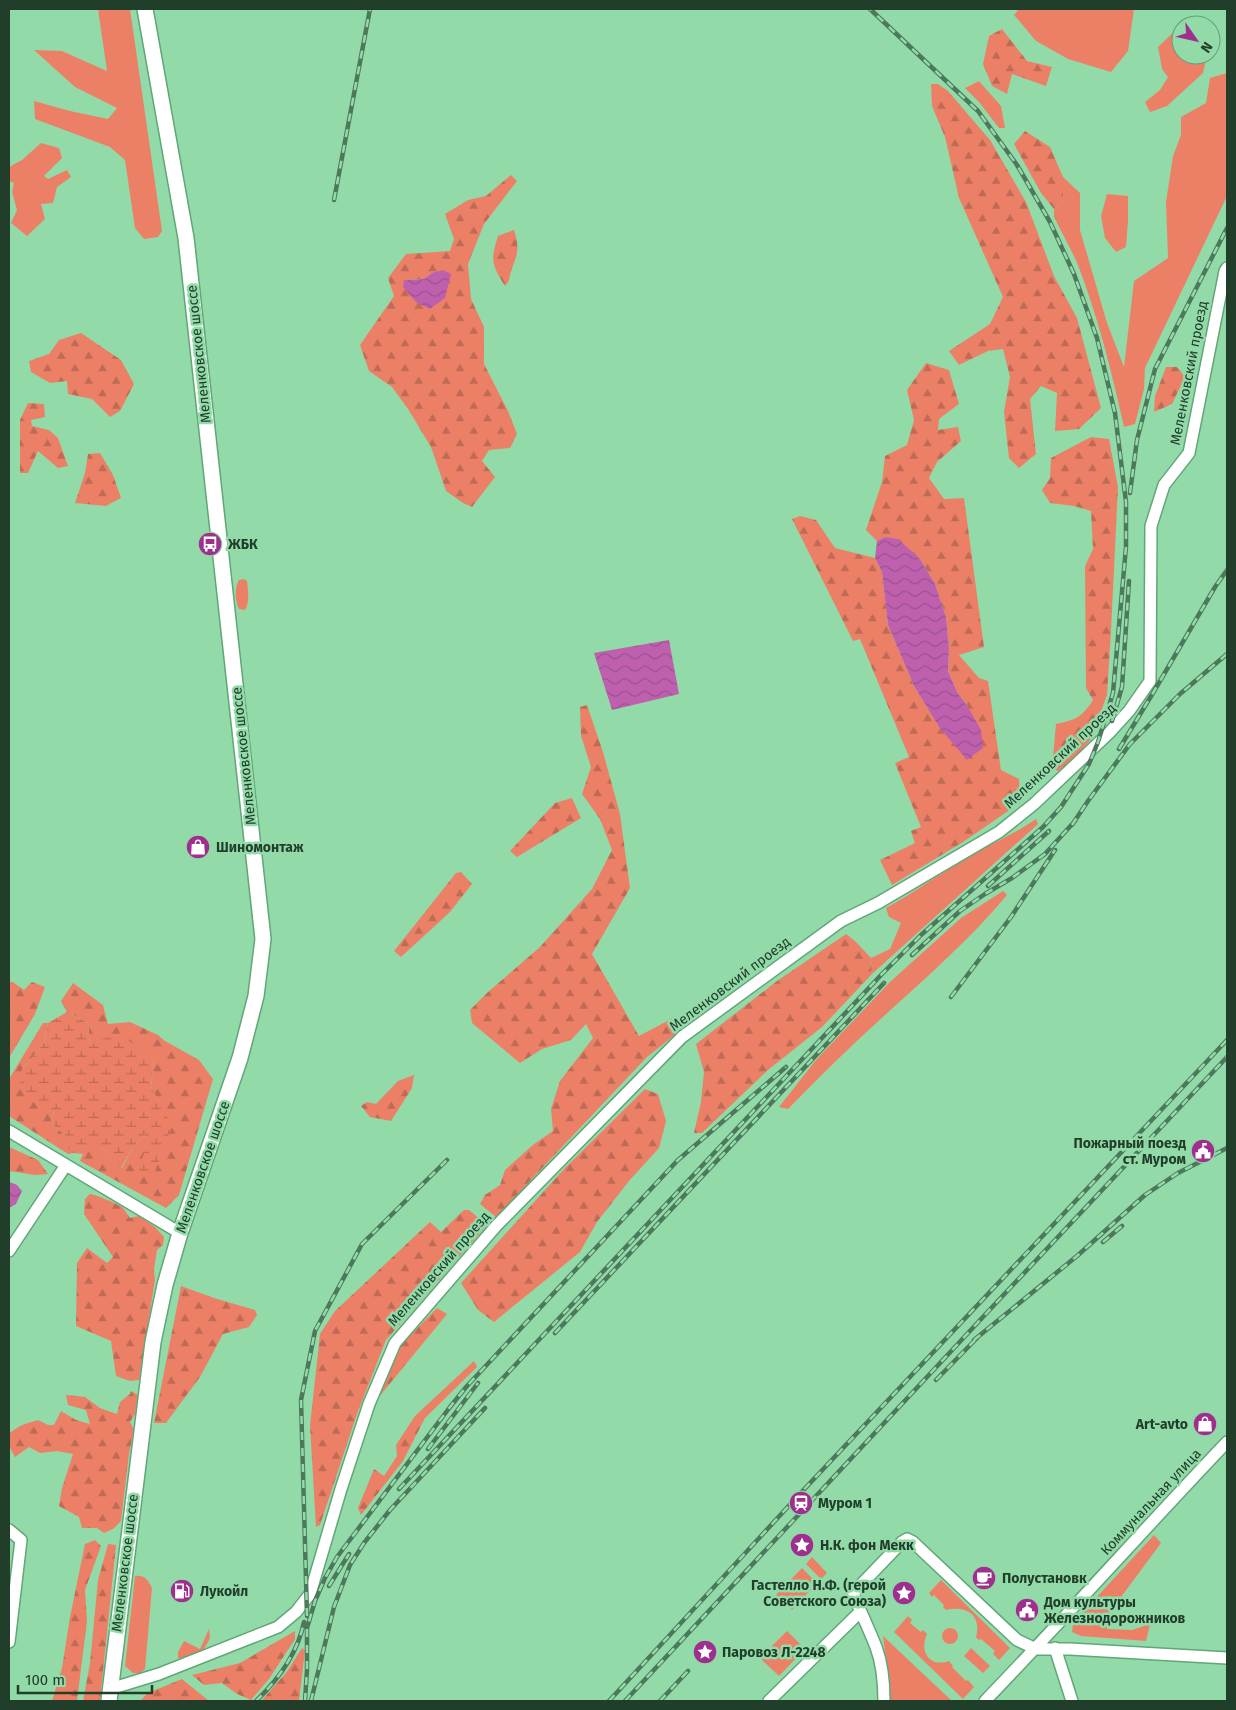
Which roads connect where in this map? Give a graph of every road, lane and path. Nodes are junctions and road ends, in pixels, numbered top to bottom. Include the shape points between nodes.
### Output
1 (145, 9) edge
2 (1227, 268) edge
3 (9, 1131) edge
4 (66, 1165) junction
5 (180, 1233) junction
6 (9, 1251) edge
7 (1227, 1442) edge
8 (9, 1530) edge
9 (860, 1612) junction
10 (9, 1642) edge
11 (1055, 1648) junction
12 (1036, 1649) junction
13 (1227, 1658) edge
14 (110, 1695) edge
15 (769, 1701) edge
16 (884, 1701) edge
17 (985, 1701) edge
18 (1072, 1701) edge

1 - 5 main road, Меленковское шоссе via 186,238 263,939 256,996 240,1058
2 - 14 street, Меленковский проезд via 1189,453 1164,485 1151,526 1150,681 1129,710 1034,804 999,832 878,903 840,921 682,1037 497,1224 395,1343 369,1404 310,1594 296,1612 278,1627
3 - 4 street
4 - 5 street
4 - 6 street
5 - 14 main road, Меленковское шоссе via 153,1342
7 - 12 street, Коммунальная улица
8 - 10 street via 22,1540
9 - 12 street via 853,1592 907,1539 1017,1640
9 - 15 street
9 - 16 street via 877,1649
11 - 12 street
11 - 13 street
11 - 18 street
12 - 17 street, Коммунальная улица

